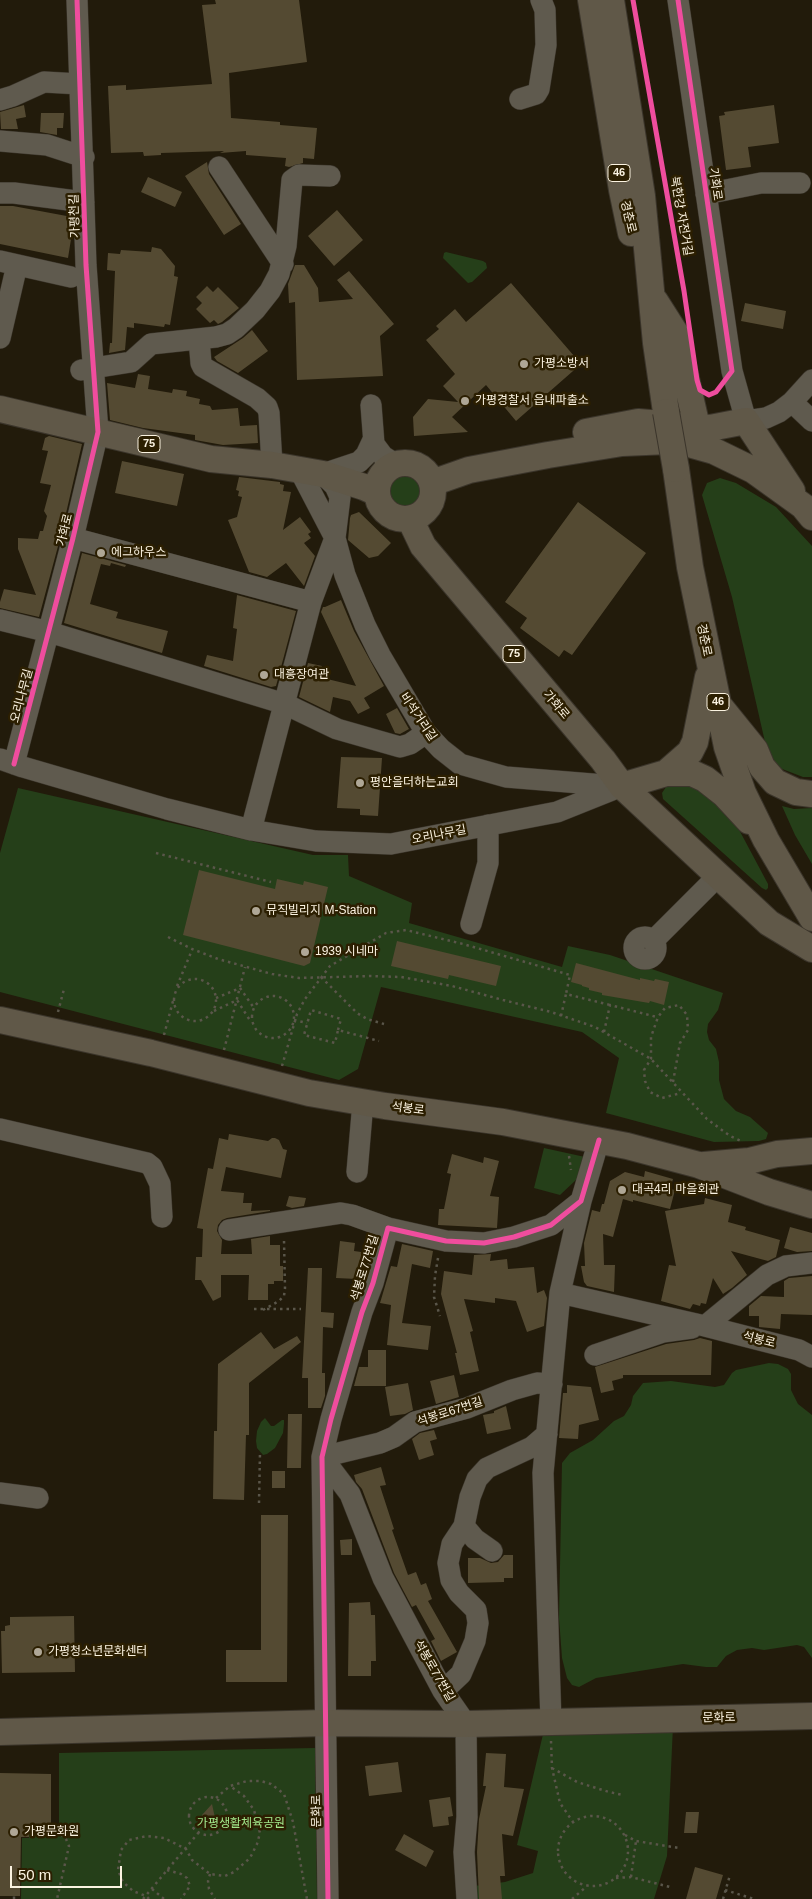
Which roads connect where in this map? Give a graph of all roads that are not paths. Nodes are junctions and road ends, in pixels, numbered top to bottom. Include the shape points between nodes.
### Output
1 (77, 0) edge
2 (541, 0) edge
3 (591, 0) edge
4 (612, 0) edge
5 (678, 0) edge
6 (80, 84) junction
7 (520, 99) dead end
8 (0, 100) edge
9 (0, 141) edge
10 (84, 157) junction
11 (219, 167) dead end
12 (330, 176) dead end
13 (800, 183) dead end
14 (0, 193) edge
15 (706, 194) junction
16 (84, 202) junction
17 (8, 263) edge
18 (283, 264) junction
19 (71, 278) dead end
20 (652, 295) junction
21 (0, 338) edge
22 (199, 339) junction
23 (656, 343) junction
24 (87, 369) junction
25 (812, 380) edge
26 (792, 402) junction
27 (371, 405) dead end
28 (0, 409) edge
29 (746, 421) junction
30 (812, 421) edge
31 (697, 427) junction
32 (98, 432) junction
33 (373, 440) junction
34 (548, 455) junction
35 (272, 465) junction
36 (311, 472) junction
37 (385, 482) junction
38 (432, 483) junction
39 (340, 504) junction
40 (807, 512) edge
41 (410, 519) junction
42 (73, 538) junction
43 (335, 538) junction
44 (311, 602) junction
45 (0, 620) edge
46 (49, 632) junction
47 (710, 667) junction
48 (285, 704) junction
49 (718, 704) junction
50 (426, 733) junction
51 (7, 761) edge
52 (666, 773) junction
53 (622, 786) junction
54 (812, 794) edge
55 (488, 825) junction
56 (251, 830) junction
57 (766, 840) junction
58 (719, 875) junction
59 (812, 918) edge
60 (471, 924) dead end
61 (653, 941) dead end
62 (812, 949) edge
63 (0, 1020) edge
64 (363, 1102) junction
65 (0, 1129) edge
66 (599, 1140) junction
67 (812, 1152) edge
68 (699, 1165) junction
69 (356, 1172) dead end
70 (769, 1192) junction
71 (581, 1201) junction
72 (812, 1205) edge
73 (162, 1217) dead end
74 (388, 1228) junction
75 (229, 1230) dead end
76 (812, 1263) edge
77 (560, 1293) junction
78 (705, 1326) junction
79 (595, 1355) dead end
80 (812, 1357) edge
81 (552, 1384) junction
82 (547, 1434) junction
83 (322, 1457) junction
84 (0, 1492) edge
85 (38, 1498) dead end
86 (464, 1526) junction
87 (492, 1551) dead end
88 (443, 1690) junction
89 (812, 1716) edge
90 (551, 1722) junction
91 (325, 1723) junction
92 (466, 1724) junction
93 (0, 1732) edge
94 (328, 1899) edge
95 (467, 1899) edge

1 - 6 street, 가평천길
2 - 7 street via 545,10 546,45 539,89 536,94
3 - 23 main road, 경춘로 / 46 via 622,190
4 - 20 main road, 경춘로 / 46 via 642,196
5 - 15 street, 가화로
6 - 8 street via 44,82
6 - 10 street, 가평천길
9 - 10 street via 46,145
10 - 16 street, 가평천길
11 - 18 street
12 - 18 street via 299,175 292,180
13 - 15 street, 가화로 via 761,184
14 - 16 street, 가평천길
15 - 29 street, 가화로 via 732,371
16 - 24 street, 가평천길
17 - 19 street
17 - 21 street
18 - 22 street via 270,291 236,328 227,334
20 - 23 main road, 경춘로 / 46
20 - 31 main road via 676,334
22 - 24 street via 151,344 130,362
22 - 35 street via 203,368 267,407
23 - 47 main road, 경춘로 / 46, bridge via 690,567
24 - 32 street, 가평천길
25 - 26 street
26 - 29 street via 766,418
26 - 30 street
27 - 33 street
28 - 32 main road, 75
29 - 31 main road via 710,428
29 - 40 main road
31 - 34 main road via 638,422 570,435
32 - 35 main road, 75 via 211,458
32 - 42 street, 가화로
33 - 36 street via 359,462
33 - 37 street
34 - 38 main road via 469,470
34 - 40 main road via 622,443 689,444 726,456 753,470
35 - 36 main road, 75
36 - 37 main road via 364,486
36 - 39 street via 338,491
36 - 43 street, 비석거리길
37 - 38 main road via 404,463 424,470
37 - 39 street via 362,496 346,498
37 - 41 main road via 388,513
38 - 41 main road via 429,506
39 - 43 street
41 - 53 main road, 가화로 / 75 via 423,546
42 - 44 street, 가화로
42 - 46 street, 가화로
43 - 44 street
43 - 50 street, 비석거리길 via 345,575 365,625
44 - 48 street
45 - 46 street
46 - 48 street via 174,661
46 - 51 street, 오리나무길
47 - 49 main road, 경춘로 / 46
47 - 52 main road via 695,742 690,752
48 - 50 street via 337,729 400,747
48 - 56 street
49 - 54 main road via 755,750 762,767 775,782 796,792
49 - 57 main road, 경춘로 / 46 via 727,748 743,793
50 - 53 street, 비석거리길 via 457,762 510,778
51 - 56 street, 오리나무길 via 167,809
52 - 53 main road
52 - 57 main road via 687,772 706,779
53 - 55 street, 오리나무길 via 557,812
53 - 58 main road, 가화로 / 75
55 - 56 street, 오리나무길 via 391,844 316,841
55 - 60 street via 488,863
57 - 59 main road, 경춘로 / 46
58 - 61 street
58 - 62 main road, 가화로 / 75 via 769,923
63 - 64 main road, 석봉로 via 309,1093
64 - 66 main road, 석봉로 via 503,1122
64 - 69 street
65 - 73 street via 147,1163 160,1184
66 - 68 main road, 석봉로
66 - 71 street
67 - 68 main road
67 - 70 main road via 798,1157 774,1177
68 - 70 main road, 석봉로
70 - 72 main road, 석봉로
71 - 74 street, 석봉로77번길 via 551,1225 484,1244 441,1240
71 - 77 street
74 - 75 street via 341,1213
74 - 83 street, 석봉로77번길
76 - 78 street via 786,1266 767,1275
77 - 78 street
77 - 81 street
78 - 79 street via 663,1332
78 - 80 street, 석봉로 via 800,1350
81 - 82 street
81 - 83 street, 석봉로67번길 via 537,1382 467,1408 416,1422 380,1442
82 - 86 street via 532,1447 487,1468 477,1479
82 - 90 street via 544,1473
83 - 88 street, 석봉로77번길 via 350,1494 383,1578
83 - 91 street
84 - 85 street
86 - 87 street
86 - 88 street via 452,1544 448,1563 451,1580 476,1610 478,1623 475,1641 461,1674
88 - 92 street, 석봉로77번길
89 - 90 main road, 문화로
90 - 92 main road, 문화로
91 - 92 main road, 문화로
91 - 93 main road, 문화로
91 - 94 street, 문화로
92 - 95 street via 464,1852

